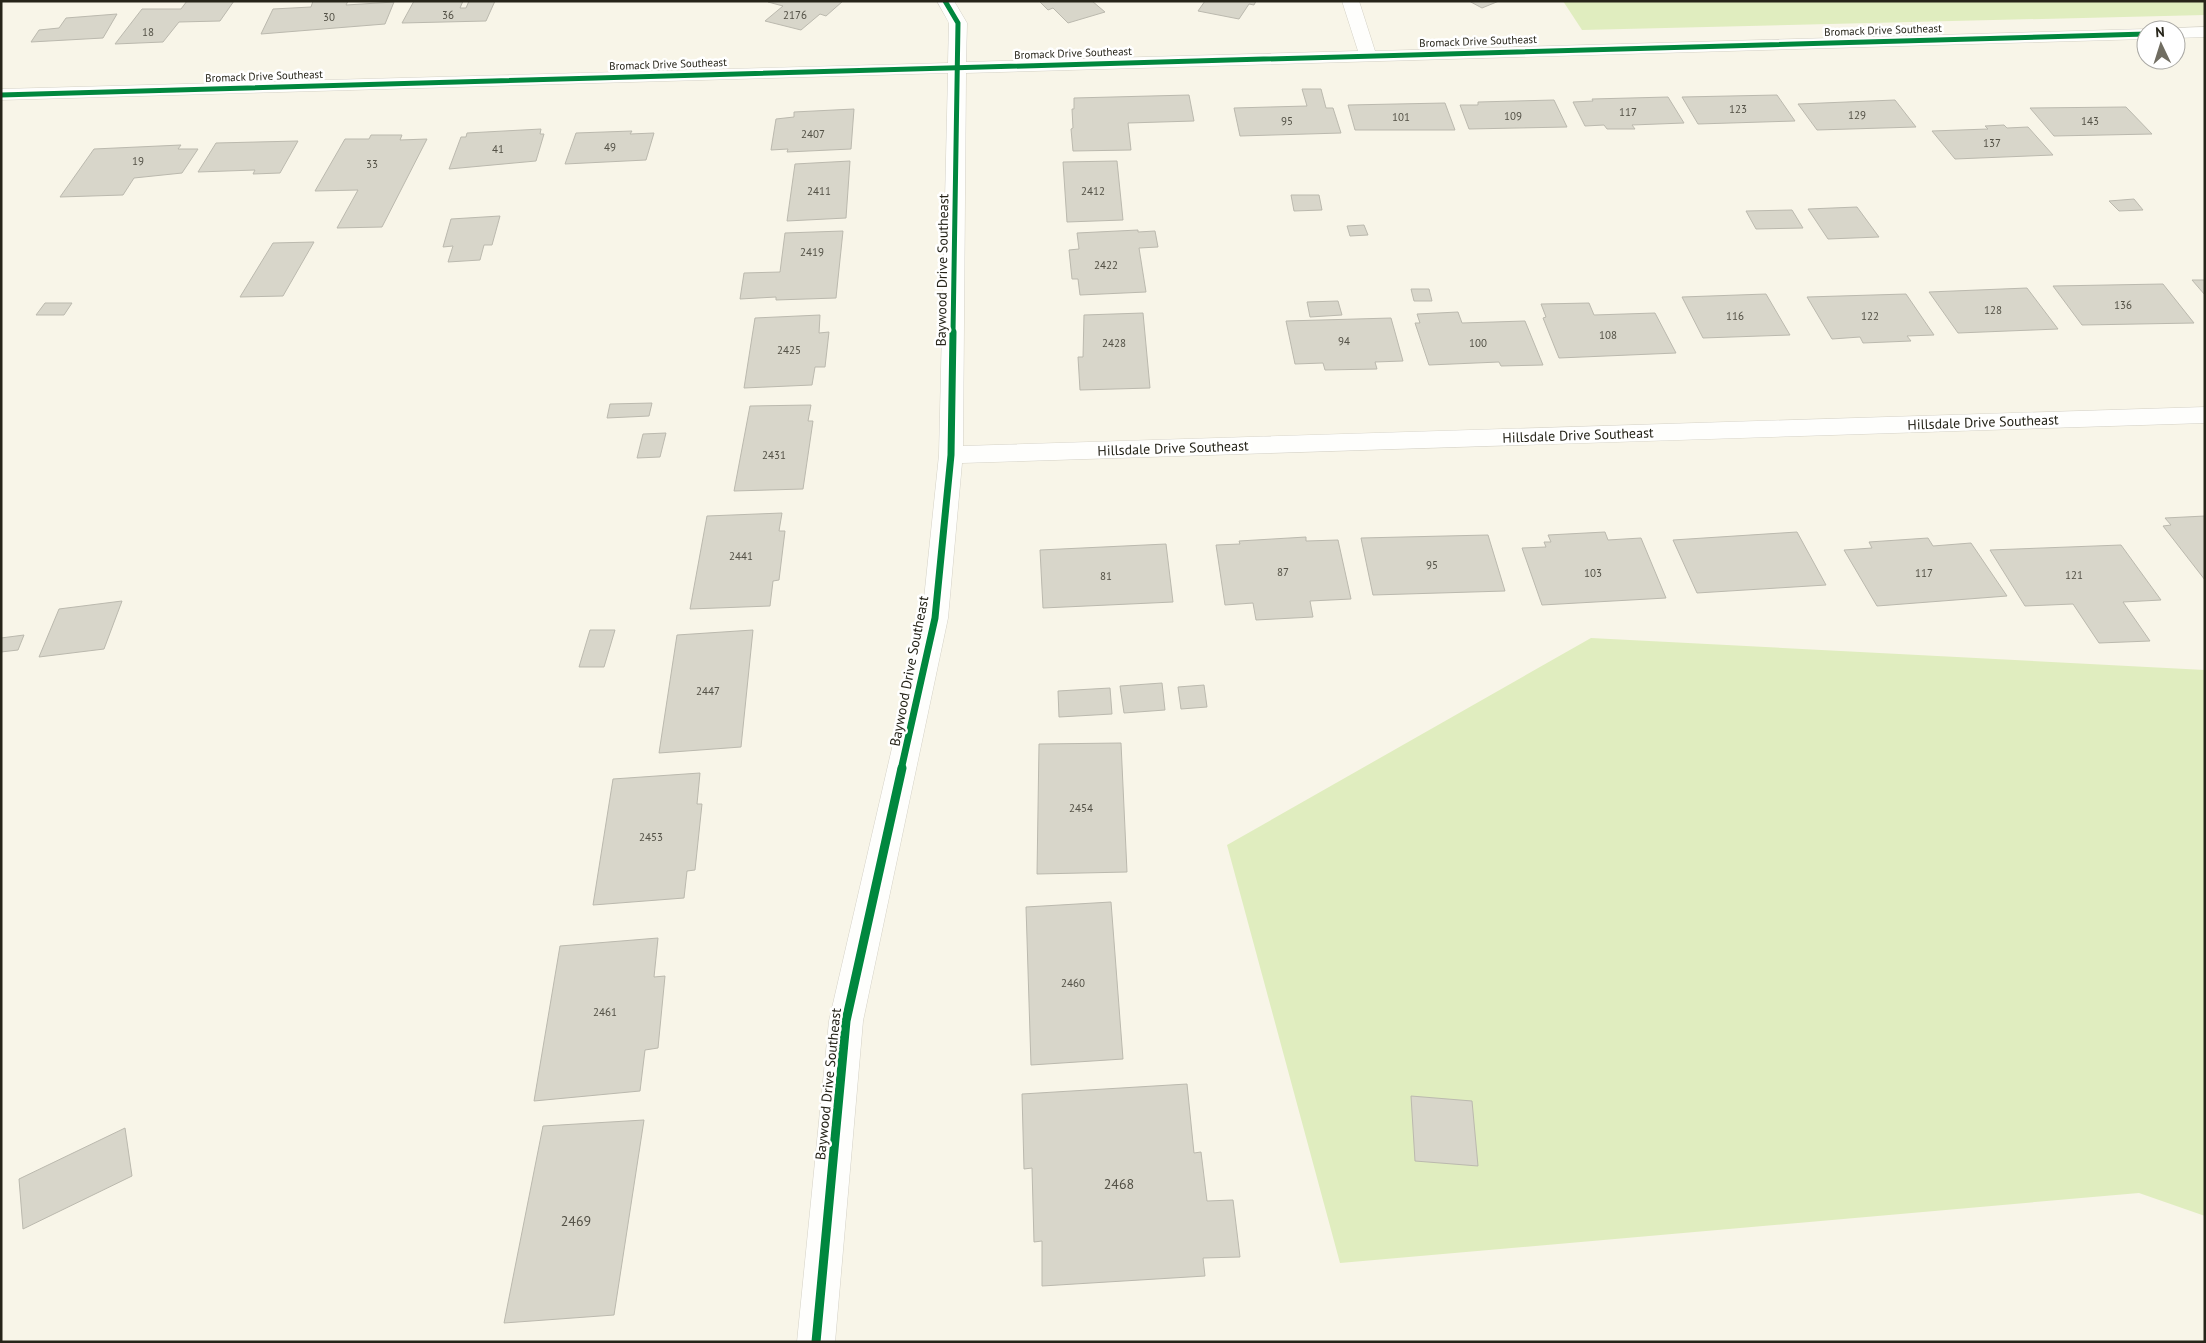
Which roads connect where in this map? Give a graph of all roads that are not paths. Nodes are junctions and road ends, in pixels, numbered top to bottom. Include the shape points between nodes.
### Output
1 (945, 1) edge
2 (1350, 1) edge
3 (2205, 32) edge
4 (2186, 33) edge
5 (2136, 34) edge
6 (1368, 56) junction
7 (957, 68) junction
8 (1, 95) edge
9 (2205, 415) edge
10 (951, 455) junction
11 (816, 1342) edge

1 - 7 street, Baywood Drive Southeast via 958,23
2 - 6 street
3 - 4 street
5 - 6 street, Bromack Drive Southeast
6 - 7 street, Bromack Drive Southeast
7 - 8 street, Bromack Drive Southeast
7 - 10 street, Baywood Drive Southeast
9 - 10 street, Hillsdale Drive Southeast
10 - 11 street, Baywood Drive Southeast via 935,618 846,1021

